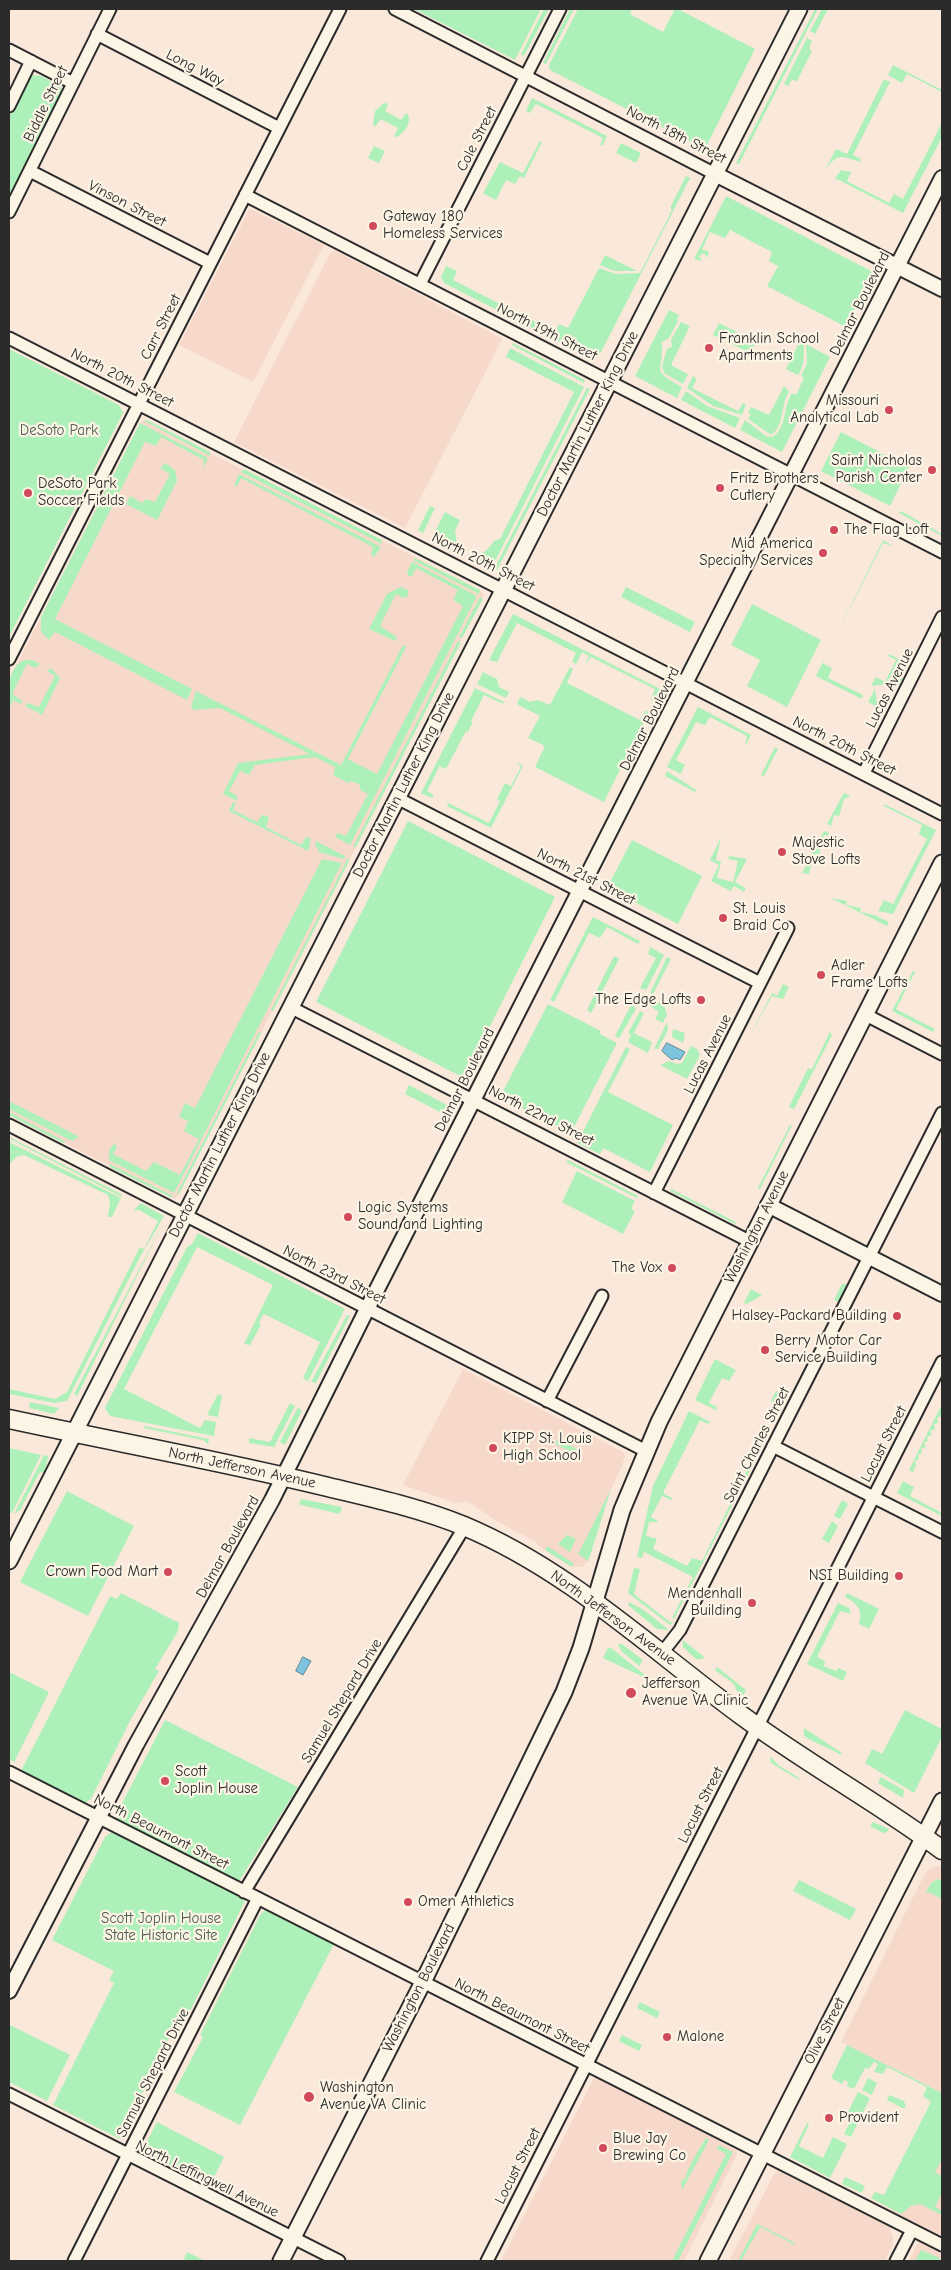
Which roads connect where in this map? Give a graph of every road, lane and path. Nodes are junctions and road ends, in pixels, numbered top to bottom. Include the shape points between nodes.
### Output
1 (110, 9) edge
2 (340, 9) edge
3 (394, 9) edge
4 (560, 9) edge
5 (800, 9) edge
6 (98, 34) junction
7 (9, 50) edge
8 (31, 61) junction
9 (526, 76) junction
10 (73, 82) junction
11 (9, 106) edge
12 (279, 128) junction
13 (30, 171) junction
14 (715, 174) junction
15 (942, 178) edge
16 (245, 195) junction
17 (9, 212) edge
18 (210, 263) junction
19 (898, 266) junction
20 (420, 284) junction
21 (942, 289) edge
22 (9, 338) edge
23 (610, 381) junction
24 (138, 404) junction
25 (792, 475) junction
26 (942, 552) edge
27 (504, 589) junction
28 (942, 616) edge
29 (9, 659) edge
30 (687, 683) junction
31 (864, 773) junction
32 (397, 798) junction
33 (942, 814) edge
34 (942, 863) edge
35 (580, 891) junction
36 (788, 928) dead end
37 (760, 983) junction
38 (290, 1007) junction
39 (866, 1015) junction
40 (942, 1054) edge
41 (473, 1100) junction
42 (942, 1114) edge
43 (9, 1125) edge
44 (654, 1193) junction
45 (768, 1205) junction
46 (184, 1215) junction
47 (750, 1241) junction
48 (869, 1257) junction
49 (942, 1294) edge
50 (602, 1296) dead end
51 (367, 1309) junction
52 (942, 1362) edge
53 (548, 1401) junction
54 (9, 1419) edge
55 (74, 1433) junction
56 (773, 1446) junction
57 (646, 1451) junction
58 (284, 1476) junction
59 (874, 1498) junction
60 (465, 1526) junction
61 (942, 1532) edge
62 (9, 1561) edge
63 (594, 1600) junction
64 (662, 1653) junction
65 (757, 1727) junction
66 (9, 1772) edge
67 (942, 1801) edge
68 (98, 1817) junction
69 (924, 1836) junction
70 (942, 1850) edge
71 (244, 1892) junction
72 (258, 1898) junction
73 (423, 1982) junction
74 (9, 1991) edge
75 (586, 2065) junction
76 (9, 2094) edge
77 (761, 2154) junction
78 (127, 2156) junction
79 (912, 2230) junction
80 (292, 2238) junction
81 (942, 2246) edge
82 (74, 2261) edge
83 (281, 2261) edge
84 (339, 2261) edge
85 (488, 2261) edge
86 (708, 2261) edge
87 (896, 2261) edge

1 - 6 street, Biddle Street
2 - 12 street, Carr Street
3 - 9 street, North 18th Street
4 - 9 street, Cole Street
5 - 14 main road, Doctor Martin Luther King Drive
6 - 10 street, Biddle Street
6 - 12 street, Long Way
7 - 8 street
8 - 10 street
8 - 11 street
9 - 14 street, North 18th Street
9 - 20 street, Cole Street
10 - 13 street, Biddle Street
12 - 16 street, Carr Street
13 - 17 street, Biddle Street
13 - 18 street, Vinson Street
14 - 19 street, North 18th Street
14 - 23 main road, Doctor Martin Luther King Drive
15 - 19 street, Delmar Boulevard
16 - 18 street, Carr Street
16 - 20 street, North 19th Street
18 - 24 street, Carr Street
19 - 21 street, North 18th Street
19 - 25 street, Delmar Boulevard
20 - 23 street, North 19th Street
22 - 24 street, North 20th Street
23 - 25 street, North 19th Street
23 - 27 main road, Doctor Martin Luther King Drive
24 - 27 street, North 20th Street
24 - 29 street, Carr Street
25 - 26 street, North 19th Street
25 - 30 street, Delmar Boulevard
27 - 30 street, North 20th Street
27 - 32 main road, Doctor Martin Luther King Drive
28 - 31 street, Lucas Avenue
30 - 31 street, North 20th Street
30 - 35 street, Delmar Boulevard
31 - 33 street, North 20th Street
32 - 35 street, North 21st Street
32 - 38 main road, Doctor Martin Luther King Drive
34 - 39 main road, Washington Avenue
35 - 37 street, North 21st Street
35 - 41 street, Delmar Boulevard
36 - 37 street, Lucas Avenue
37 - 44 street, Lucas Avenue
38 - 41 street, North 22nd Street
38 - 46 main road, Doctor Martin Luther King Drive
39 - 40 street
39 - 45 main road, Washington Avenue
41 - 44 street, North 22nd Street
41 - 51 street, Delmar Boulevard
42 - 48 street, Saint Charles Street
43 - 46 street, North 23rd Street
44 - 47 street, North 22nd Street
45 - 47 main road, Washington Avenue
45 - 48 street
46 - 51 street, North 23rd Street
46 - 55 main road, Doctor Martin Luther King Drive
47 - 57 main road, Washington Avenue
48 - 49 street
48 - 56 street, Saint Charles Street
50 - 53 street
51 - 53 street, North 23rd Street
51 - 58 street, Delmar Boulevard
52 - 59 street, Locust Street
53 - 57 street, North 23rd Street
54 - 55 main road, North Jefferson Avenue
55 - 58 main road, North Jefferson Avenue
55 - 62 main road, Doctor Martin Luther King Drive
56 - 59 street
56 - 64 street, Saint Charles Street via 680,1630
57 - 63 main road, Washington Avenue via 622,1510
58 - 60 main road, North Jefferson Avenue via 396,1503
58 - 68 street, Delmar Boulevard
59 - 61 street
59 - 65 street, Locust Street
60 - 63 main road, North Jefferson Avenue via 524,1556
60 - 71 street, Samuel Shepard Drive
63 - 64 main road, North Jefferson Avenue
63 - 73 main road, Washington Boulevard via 581,1648 564,1692
64 - 65 main road, North Jefferson Avenue
65 - 69 main road, North Jefferson Avenue
65 - 75 street, Locust Street
66 - 68 street, North Beaumont Street
67 - 69 main road, Olive Street
68 - 71 street, North Beaumont Street
68 - 74 street, Delmar Boulevard
69 - 70 main road, North Jefferson Avenue
69 - 77 main road, Olive Street
71 - 72 street, North Beaumont Street
72 - 73 street, North Beaumont Street
72 - 78 street, Samuel Shepard Drive
73 - 75 street, North Beaumont Street
73 - 80 main road, Washington Boulevard
75 - 77 street, North Beaumont Street
75 - 85 street, Locust Street
76 - 78 street, North Leffingwell Avenue
77 - 79 street, North Beaumont Street
77 - 86 main road, Olive Street
78 - 80 street, North Leffingwell Avenue
78 - 82 street, Samuel Shepard Drive
79 - 81 street, North Beaumont Street
79 - 87 street
80 - 83 main road, Washington Boulevard
80 - 84 street, North Leffingwell Avenue

